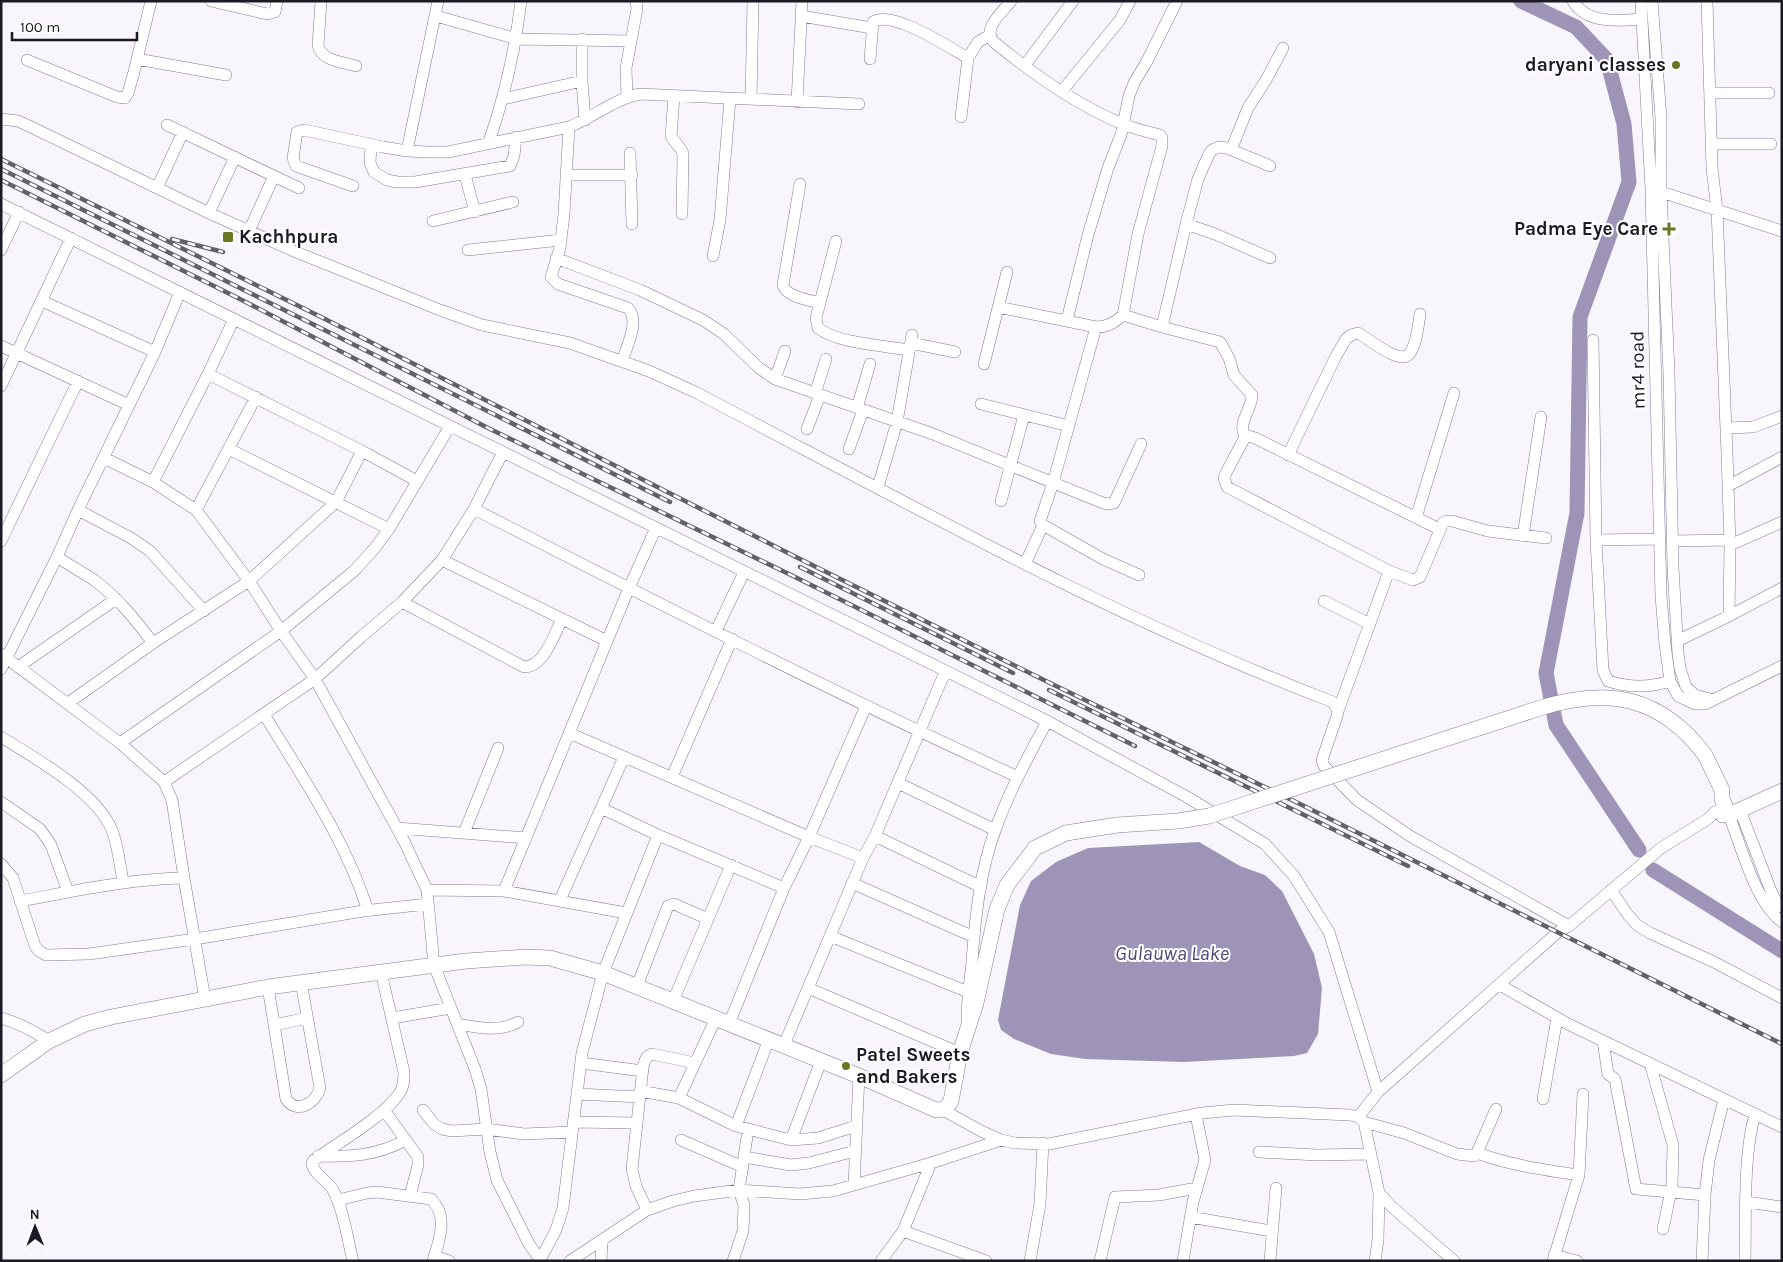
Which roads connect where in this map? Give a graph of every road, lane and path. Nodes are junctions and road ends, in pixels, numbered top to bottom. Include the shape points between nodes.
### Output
1 (151, 1) edge
2 (211, 1) edge
3 (277, 1) edge
4 (321, 1) edge
5 (438, 1) edge
6 (521, 1) edge
7 (636, 1) edge
8 (753, 1) edge
9 (802, 1) edge
10 (1011, 1) edge
11 (1073, 1) edge
12 (1130, 1) edge
13 (1177, 1) edge
14 (1573, 1) edge
15 (1641, 1) edge
16 (1652, 1) edge
17 (1707, 1) edge
18 (436, 16) junction
19 (801, 16) junction
20 (1642, 19) junction
21 (872, 28) junction
22 (990, 35) junction
23 (517, 39) junction
24 (582, 39) junction
25 (630, 41) junction
26 (1283, 48) dead end
27 (968, 58) junction
28 (138, 59) junction
29 (870, 59) dead end
30 (27, 60) dead end
31 (1025, 65) junction
32 (356, 66) dead end
33 (226, 75) dead end
34 (582, 82) junction
35 (1062, 91) junction
36 (1710, 93) junction
37 (1769, 93) dead end
38 (627, 96) junction
39 (674, 96) junction
40 (503, 99) junction
41 (730, 99) junction
42 (751, 99) junction
43 (797, 102) junction
44 (859, 104) dead end
45 (962, 117) dead end
46 (1, 119) edge
47 (585, 120) junction
48 (1123, 124) junction
49 (167, 125) dead end
50 (569, 127) junction
51 (183, 132) junction
52 (516, 137) junction
53 (489, 142) junction
54 (1711, 144) junction
55 (1771, 144) dead end
56 (371, 145) junction
57 (1231, 150) junction
58 (407, 151) junction
59 (630, 153) dead end
60 (235, 157) junction
61 (1270, 166) dead end
62 (464, 174) junction
63 (566, 175) junction
64 (632, 175) junction
65 (274, 176) junction
66 (800, 184) dead end
67 (353, 186) dead end
68 (156, 188) junction
69 (298, 188) dead end
70 (1656, 190) junction
71 (512, 202) dead end
72 (1, 204) edge
73 (1717, 210) junction
74 (19, 212) junction
75 (475, 212) junction
76 (208, 214) junction
77 (682, 214) dead end
78 (434, 221) dead end
79 (632, 224) dead end
80 (1186, 224) junction
81 (249, 231) junction
82 (1782, 231) edge
83 (71, 238) junction
84 (561, 240) junction
85 (836, 241) dead end
86 (1, 250) edge
87 (468, 250) dead end
88 (713, 256) dead end
89 (556, 258) junction
90 (1270, 258) dead end
91 (1007, 272) dead end
92 (180, 292) junction
93 (42, 301) junction
94 (820, 303) junction
95 (998, 307) junction
96 (1420, 314) dead end
97 (1123, 315) junction
98 (234, 319) junction
99 (1067, 320) junction
100 (1096, 327) junction
101 (1162, 327) junction
102 (1593, 340) dead end
103 (911, 343) junction
104 (1, 346) edge
105 (785, 350) dead end
106 (155, 352) junction
107 (955, 352) dead end
108 (17, 353) junction
109 (826, 359) dead end
110 (622, 361) junction
111 (870, 364) dead end
112 (984, 364) dead end
113 (208, 374) junction
114 (775, 379) junction
115 (78, 381) junction
116 (1, 386) edge
117 (1454, 393) dead end
118 (817, 394) junction
119 (256, 397) junction
120 (981, 404) dead end
121 (129, 405) junction
122 (860, 409) junction
123 (1024, 415) junction
124 (1782, 416) edge
125 (1541, 417) dead end
126 (897, 422) junction
127 (450, 426) junction
128 (1068, 426) junction
129 (808, 428) dead end
130 (1726, 428) junction
131 (1245, 437) junction
132 (1141, 444) dead end
133 (229, 449) junction
134 (849, 449) dead end
135 (362, 451) junction
136 (503, 452) junction
137 (1288, 455) junction
138 (1782, 457) edge
139 (104, 458) junction
140 (1011, 465) junction
141 (416, 480) junction
142 (153, 482) junction
143 (1053, 483) junction
144 (1728, 486) junction
145 (878, 488) junction
146 (1002, 501) dead end
147 (336, 502) junction
148 (474, 509) junction
149 (78, 510) junction
150 (196, 510) junction
151 (1416, 518) junction
152 (1782, 522) edge
153 (1043, 525) junction
154 (656, 528) junction
155 (389, 529) junction
156 (1439, 530) junction
157 (1522, 536) junction
158 (1546, 538) dead end
159 (1660, 539) junction
160 (1, 540) edge
161 (1596, 540) junction
162 (1672, 541) junction
163 (1730, 543) junction
164 (57, 557) junction
165 (442, 560) junction
166 (1025, 564) junction
167 (1389, 571) junction
168 (744, 572) junction
169 (1139, 575) dead end
170 (249, 581) junction
171 (629, 588) junction
172 (1782, 588) edge
173 (116, 599) junction
174 (1324, 601) dead end
175 (402, 602) junction
176 (204, 611) junction
177 (1730, 616) junction
178 (562, 619) junction
179 (1370, 624) junction
180 (281, 631) junction
181 (716, 631) junction
182 (732, 639) junction
183 (607, 641) junction
184 (1678, 641) junction
185 (153, 642) junction
186 (4, 656) edge
187 (1782, 666) edge
188 (18, 667) junction
189 (1, 669) edge
190 (945, 672) junction
191 (314, 680) junction
192 (1670, 681) junction
193 (1715, 700) junction
194 (68, 703) junction
195 (866, 706) junction
196 (1338, 711) junction
197 (264, 714) junction
198 (1047, 721) junction
199 (920, 732) junction
200 (569, 733) junction
201 (1, 737) edge
202 (120, 743) junction
203 (498, 748) dead end
204 (624, 757) junction
205 (672, 777) junction
206 (1018, 777) junction
207 (164, 782) junction
208 (1782, 782) edge
209 (898, 783) junction
210 (1782, 791) edge
211 (1, 802) edge
212 (601, 808) junction
213 (1733, 809) junction
214 (397, 828) junction
215 (995, 830) junction
216 (464, 833) junction
217 (658, 835) junction
218 (875, 836) junction
219 (809, 837) junction
220 (526, 838) junction
221 (863, 858) junction
222 (1, 864) edge
223 (731, 865) junction
224 (184, 878) junction
225 (123, 882) junction
226 (852, 883) junction
227 (981, 887) junction
228 (784, 888) junction
229 (426, 890) junction
230 (1611, 890) junction
231 (504, 891) junction
232 (68, 892) junction
233 (20, 900) junction
234 (560, 900) junction
235 (428, 904) junction
236 (1782, 907) edge
237 (368, 911) junction
238 (626, 913) junction
239 (708, 919) junction
240 (1782, 922) edge
241 (1569, 926) junction
242 (830, 936) junction
243 (974, 937) junction
244 (195, 939) junction
245 (434, 965) junction
246 (382, 972) junction
247 (603, 973) junction
248 (301, 982) junction
249 (1500, 985) junction
250 (637, 986) junction
251 (268, 987) junction
252 (808, 988) junction
253 (968, 992) junction
254 (1782, 998) edge
255 (205, 999) junction
256 (673, 1001) junction
257 (451, 1008) junction
258 (1, 1018) edge
259 (308, 1018) junction
260 (392, 1018) junction
261 (1557, 1018) junction
262 (722, 1021) junction
263 (518, 1022) dead end
264 (457, 1024) junction
265 (274, 1025) junction
266 (967, 1031) junction
267 (769, 1040) junction
268 (49, 1041) junction
269 (1603, 1041) junction
270 (784, 1046) junction
271 (960, 1052) junction
272 (821, 1061) junction
273 (581, 1063) junction
274 (695, 1063) junction
275 (1650, 1063) junction
276 (643, 1071) junction
277 (1, 1075) edge
278 (859, 1076) junction
279 (1378, 1092) junction
280 (576, 1094) junction
281 (640, 1094) junction
282 (1583, 1094) dead end
283 (679, 1098) junction
284 (1543, 1099) dead end
285 (1724, 1099) junction
286 (1496, 1109) dead end
287 (384, 1110) junction
288 (423, 1110) dead end
289 (943, 1110) junction
290 (1196, 1114) junction
291 (1755, 1114) junction
292 (1361, 1119) junction
293 (636, 1123) junction
294 (736, 1126) junction
295 (856, 1126) junction
296 (572, 1127) junction
297 (1782, 1127) edge
298 (486, 1129) junction
299 (748, 1130) junction
300 (406, 1140) junction
301 (681, 1140) dead end
302 (791, 1140) junction
303 (1001, 1140) junction
304 (1043, 1143) junction
305 (855, 1151) junction
306 (1259, 1152) dead end
307 (1477, 1153) junction
308 (1371, 1154) junction
309 (318, 1156) junction
310 (743, 1162) junction
311 (930, 1163) junction
312 (1579, 1175) junction
313 (854, 1185) junction
314 (1197, 1188) junction
315 (1276, 1188) dead end
316 (739, 1190) junction
317 (1379, 1192) junction
318 (1670, 1192) junction
319 (1705, 1195) junction
320 (410, 1196) junction
321 (338, 1200) junction
322 (1746, 1202) junction
323 (1782, 1207) edge
324 (647, 1210) junction
325 (1190, 1217) junction
326 (1664, 1229) dead end
327 (1272, 1230) junction
328 (903, 1231) junction
329 (602, 1241) junction
330 (434, 1258) edge
331 (1554, 1258) edge
332 (541, 1260) edge
333 (981, 1260) edge
334 (353, 1261) edge
335 (450, 1261) edge
336 (570, 1261) edge
337 (601, 1261) edge
338 (733, 1261) edge
339 (881, 1261) edge
340 (1030, 1261) edge
341 (1100, 1261) edge
342 (1183, 1261) edge
343 (1270, 1261) edge
344 (1375, 1261) edge
345 (1454, 1261) edge
346 (1577, 1261) edge
347 (1702, 1261) edge
348 (1745, 1261) edge

1 - 28 street
2 - 3 street via 267,14 275,12
4 - 32 street via 320,51 323,56
5 - 18 street
6 - 23 street
7 - 25 street
8 - 42 street
9 - 19 street
10 - 22 street via 992,25
11 - 31 street
12 - 35 street via 1120,20
13 - 48 street via 1135,81
14 - 20 street via 1594,17
15 - 20 street, mr4 road
16 - 70 street, mr4 road via 1661,118
17 - 36 street
18 - 23 street
18 - 58 street
19 - 21 street
19 - 43 street
20 - 70 street, mr4 road
21 - 27 street via 877,20 896,22
21 - 29 street
22 - 27 street via 978,42
22 - 31 street via 994,42
23 - 24 street
23 - 40 street
24 - 25 street
24 - 34 street
25 - 38 street via 626,68
26 - 57 street via 1248,108
27 - 45 street
28 - 30 street via 125,98
28 - 33 street
31 - 35 street
34 - 40 street
34 - 47 street
35 - 48 street
36 - 37 street
36 - 54 street
38 - 39 street
38 - 47 street
39 - 41 street
39 - 77 street via 672,136 683,154
40 - 53 street
41 - 42 street
41 - 88 street via 720,220
42 - 43 street
43 - 44 street
46 - 68 street via 30,126
47 - 50 street
48 - 97 street via 1160,135 1163,140 1138,234
48 - 99 street via 1088,234
49 - 51 street
50 - 52 street
50 - 63 street
51 - 60 street
51 - 68 street
52 - 53 street
52 - 62 street via 510,166
53 - 58 street via 448,152
54 - 55 street
54 - 73 street
56 - 58 street
56 - 62 street via 372,168 387,180 415,182
56 - 67 street via 304,130 297,132 293,158 296,166
57 - 61 street
57 - 80 street via 1219,147 1209,154 1198,179
59 - 64 street
60 - 65 street
60 - 76 street
62 - 75 street
63 - 64 street
63 - 84 street
64 - 79 street
65 - 69 street
65 - 81 street
66 - 94 street via 783,285 789,294
68 - 76 street
70 - 73 street
70 - 159 street, mr4 road
70 - 162 street, mr4 road via 1669,373
71 - 75 street
72 - 74 street
73 - 82 street
73 - 130 street
74 - 83 street
74 - 86 street
75 - 78 street
76 - 81 street
80 - 90 street
80 - 101 street
81 - 110 street via 482,325 570,343
83 - 92 street
83 - 93 street
84 - 87 street
84 - 89 street
85 - 94 street
89 - 110 street via 551,273 553,281 628,308 631,312 632,330
89 - 114 street via 640,290 703,320
91 - 95 street
92 - 98 street
92 - 106 street
93 - 106 street
93 - 108 street
94 - 103 street via 816,324 823,333 870,344
95 - 99 street
95 - 112 street
96 - 137 street via 1411,353 1407,356 1390,353 1358,333 1346,339
97 - 100 street via 1114,323
97 - 101 street
98 - 113 street
98 - 127 street
99 - 100 street
100 - 128 street
101 - 131 street via 1220,342 1234,375 1252,395 1242,425
102 - 161 street
103 - 107 street
103 - 126 street
104 - 108 street
105 - 114 street
106 - 121 street
108 - 115 street
108 - 116 street
109 - 118 street
110 - 145 street via 695,392
111 - 122 street
113 - 119 street
113 - 142 street
114 - 118 street
115 - 121 street
115 - 160 street
117 - 151 street
118 - 122 street
118 - 129 street
119 - 133 street
119 - 135 street
120 - 123 street
121 - 139 street
122 - 126 street
122 - 134 street
123 - 128 street
123 - 140 street
124 - 130 street via 1753,427
125 - 157 street
126 - 140 street
126 - 145 street
127 - 136 street
127 - 141 street
128 - 143 street
130 - 144 street
131 - 137 street via 1255,438
131 - 167 street via 1224,478 1227,487
132 - 143 street via 1114,503 1103,503
133 - 147 street
133 - 150 street
135 - 141 street
135 - 147 street
136 - 148 street
136 - 154 street
137 - 151 street
138 - 144 street
139 - 142 street
139 - 149 street
140 - 143 street
140 - 146 street
141 - 155 street
142 - 150 street
143 - 153 street via 1040,518
144 - 163 street
145 - 166 street
147 - 155 street
147 - 170 street
148 - 165 street
148 - 171 street
149 - 164 street
149 - 176 street via 132,538 150,552
150 - 170 street
151 - 156 street
152 - 163 street
153 - 166 street
153 - 169 street
154 - 168 street
154 - 171 street
155 - 180 street via 354,571
156 - 157 street via 1447,521
156 - 167 street via 1420,578 1413,580
157 - 158 street
159 - 161 street
159 - 192 street, mr4 road via 1661,596
161 - 192 street via 1603,670 1608,681 1641,687
162 - 163 street
162 - 184 street, mr4 road
163 - 177 street
164 - 173 street
164 - 186 street
165 - 175 street
165 - 178 street
166 - 196 street via 1182,640 1333,702
167 - 179 street
168 - 181 street
168 - 190 street
170 - 176 street
170 - 180 street
171 - 181 street
171 - 183 street
172 - 177 street
173 - 185 street
173 - 188 street
174 - 179 street
175 - 178 street via 524,667 530,667 542,658
175 - 191 street
176 - 185 street
177 - 184 street
178 - 183 street
179 - 196 street
180 - 191 street
180 - 202 street
181 - 182 street
182 - 195 street
182 - 205 street
183 - 200 street
184 - 193 street, mr4 road via 1680,668 1686,687 1695,695
185 - 194 street
186 - 188 street
186 - 189 street
187 - 193 street
188 - 194 street
190 - 198 street
190 - 199 street
191 - 197 street
191 - 214 street
192 - 193 street via 1683,700 1705,704
194 - 202 street
195 - 199 street
195 - 219 street
196 - 241 street via 1322,760 1356,800 1410,836
197 - 207 street
197 - 237 street via 341,845
198 - 206 street
198 - 279 street via 1187,797 1265,844 1294,876 1329,932
199 - 206 street
199 - 209 street
200 - 204 street
200 - 220 street
201 - 225 street via 53,770 101,812 111,828
202 - 207 street
203 - 216 street
204 - 205 street
204 - 212 street
205 - 219 street
206 - 215 street
207 - 224 street via 172,800
208 - 213 main road
209 - 215 street
209 - 218 street
210 - 213 main road
211 - 232 street via 40,830 51,845
212 - 217 street
212 - 234 street
213 - 230 street via 1715,812 1660,848
213 - 236 street via 1771,891
213 - 240 street via 1764,903
213 - 266 main road, bridge via 1722,799 1722,790 1705,754 1672,720 1624,698 1580,698 1540,708 1209,816 1066,833 1035,848 1007,885 997,909
214 - 216 street
214 - 229 street
215 - 227 street
216 - 220 street
217 - 223 street
217 - 238 street
218 - 221 street
218 - 227 street
219 - 221 street
219 - 228 street
220 - 231 street
221 - 226 street
222 - 233 street via 13,878
223 - 228 street
223 - 239 street
224 - 225 street
224 - 244 street
225 - 232 street
226 - 242 street
226 - 243 street
227 - 243 street
228 - 262 street
229 - 231 street
229 - 235 street
230 - 241 street
230 - 254 street via 1628,915 1650,933
231 - 234 street
232 - 233 street
233 - 244 street via 35,946 46,954 89,954
234 - 238 street
235 - 237 street
235 - 245 street
237 - 244 street
238 - 247 street
239 - 250 street via 674,904 668,906
239 - 256 street
241 - 249 street via 1558,932
242 - 252 street
242 - 253 street
243 - 253 street
244 - 255 street
245 - 246 main road
245 - 247 main road via 466,960 550,958
245 - 257 street
246 - 248 main road
246 - 260 street
247 - 250 main road
247 - 273 street
248 - 251 main road
248 - 259 street
249 - 261 street
249 - 279 street
250 - 256 main road
251 - 255 main road
251 - 265 street
252 - 270 street
252 - 271 street
253 - 266 street
255 - 268 main road via 110,1017 85,1024
256 - 262 main road
257 - 260 street
257 - 264 street
258 - 268 street via 35,1031
259 - 265 street
259 - 265 street via 320,1088 315,1099 304,1106 296,1107 286,1099
260 - 287 street via 404,1084
261 - 269 street
261 - 284 street
262 - 267 main road
262 - 274 street
263 - 264 street via 502,1029
264 - 298 street via 481,1089
266 - 271 main road
267 - 270 main road
267 - 294 street
268 - 277 main road
269 - 275 street
269 - 318 street via 1608,1074 1615,1079 1636,1189
270 - 272 main road
271 - 289 main road via 951,1101
272 - 278 main road
272 - 302 street
273 - 276 street
273 - 280 street
274 - 276 street via 652,1054 648,1055
274 - 283 street
275 - 285 street
275 - 318 street via 1673,1145
276 - 281 street
278 - 289 main road via 936,1110
278 - 295 street
279 - 292 street
280 - 281 street
280 - 296 street
281 - 283 street
281 - 293 street
282 - 312 street
283 - 294 street
285 - 291 street
285 - 319 street via 1709,1160
286 - 307 street
287 - 300 street
287 - 309 street
288 - 298 street via 434,1124 442,1128 452,1131
289 - 303 street
290 - 292 street via 1234,1110 1350,1115
290 - 304 street
290 - 314 street via 1205,1160
291 - 297 street
291 - 322 street
292 - 307 street via 1457,1154 1474,1156
292 - 308 street
293 - 296 street
293 - 324 street via 632,1169 638,1193
294 - 299 street
295 - 302 street via 818,1138
295 - 305 street
296 - 298 street via 524,1134
296 - 332 street via 563,1208
298 - 332 street via 497,1180 529,1244
299 - 302 street
299 - 310 street
300 - 309 street via 375,1153
300 - 320 street via 418,1157
301 - 310 street
303 - 304 street
303 - 311 street
304 - 340 street via 1040,1204
305 - 310 street via 791,1165
305 - 313 street
306 - 308 street
307 - 312 street via 1528,1167
308 - 317 street
309 - 321 street via 312,1167 329,1184
310 - 316 street
311 - 313 street
311 - 328 street
312 - 331 street
313 - 316 street via 800,1194
314 - 325 street
314 - 341 street via 1159,1195 1115,1197
315 - 327 street
316 - 324 street via 694,1196
316 - 338 street via 744,1205 743,1231
317 - 344 street
317 - 345 street
318 - 319 street
318 - 326 street
319 - 347 street
320 - 321 street via 367,1193
320 - 330 street via 431,1199 439,1212 442,1232
321 - 334 street
322 - 323 street
322 - 348 street
324 - 329 street
325 - 327 street
325 - 342 street
327 - 343 street
328 - 333 street
328 - 339 street
329 - 336 street
329 - 337 street
330 - 335 street
331 - 346 street

